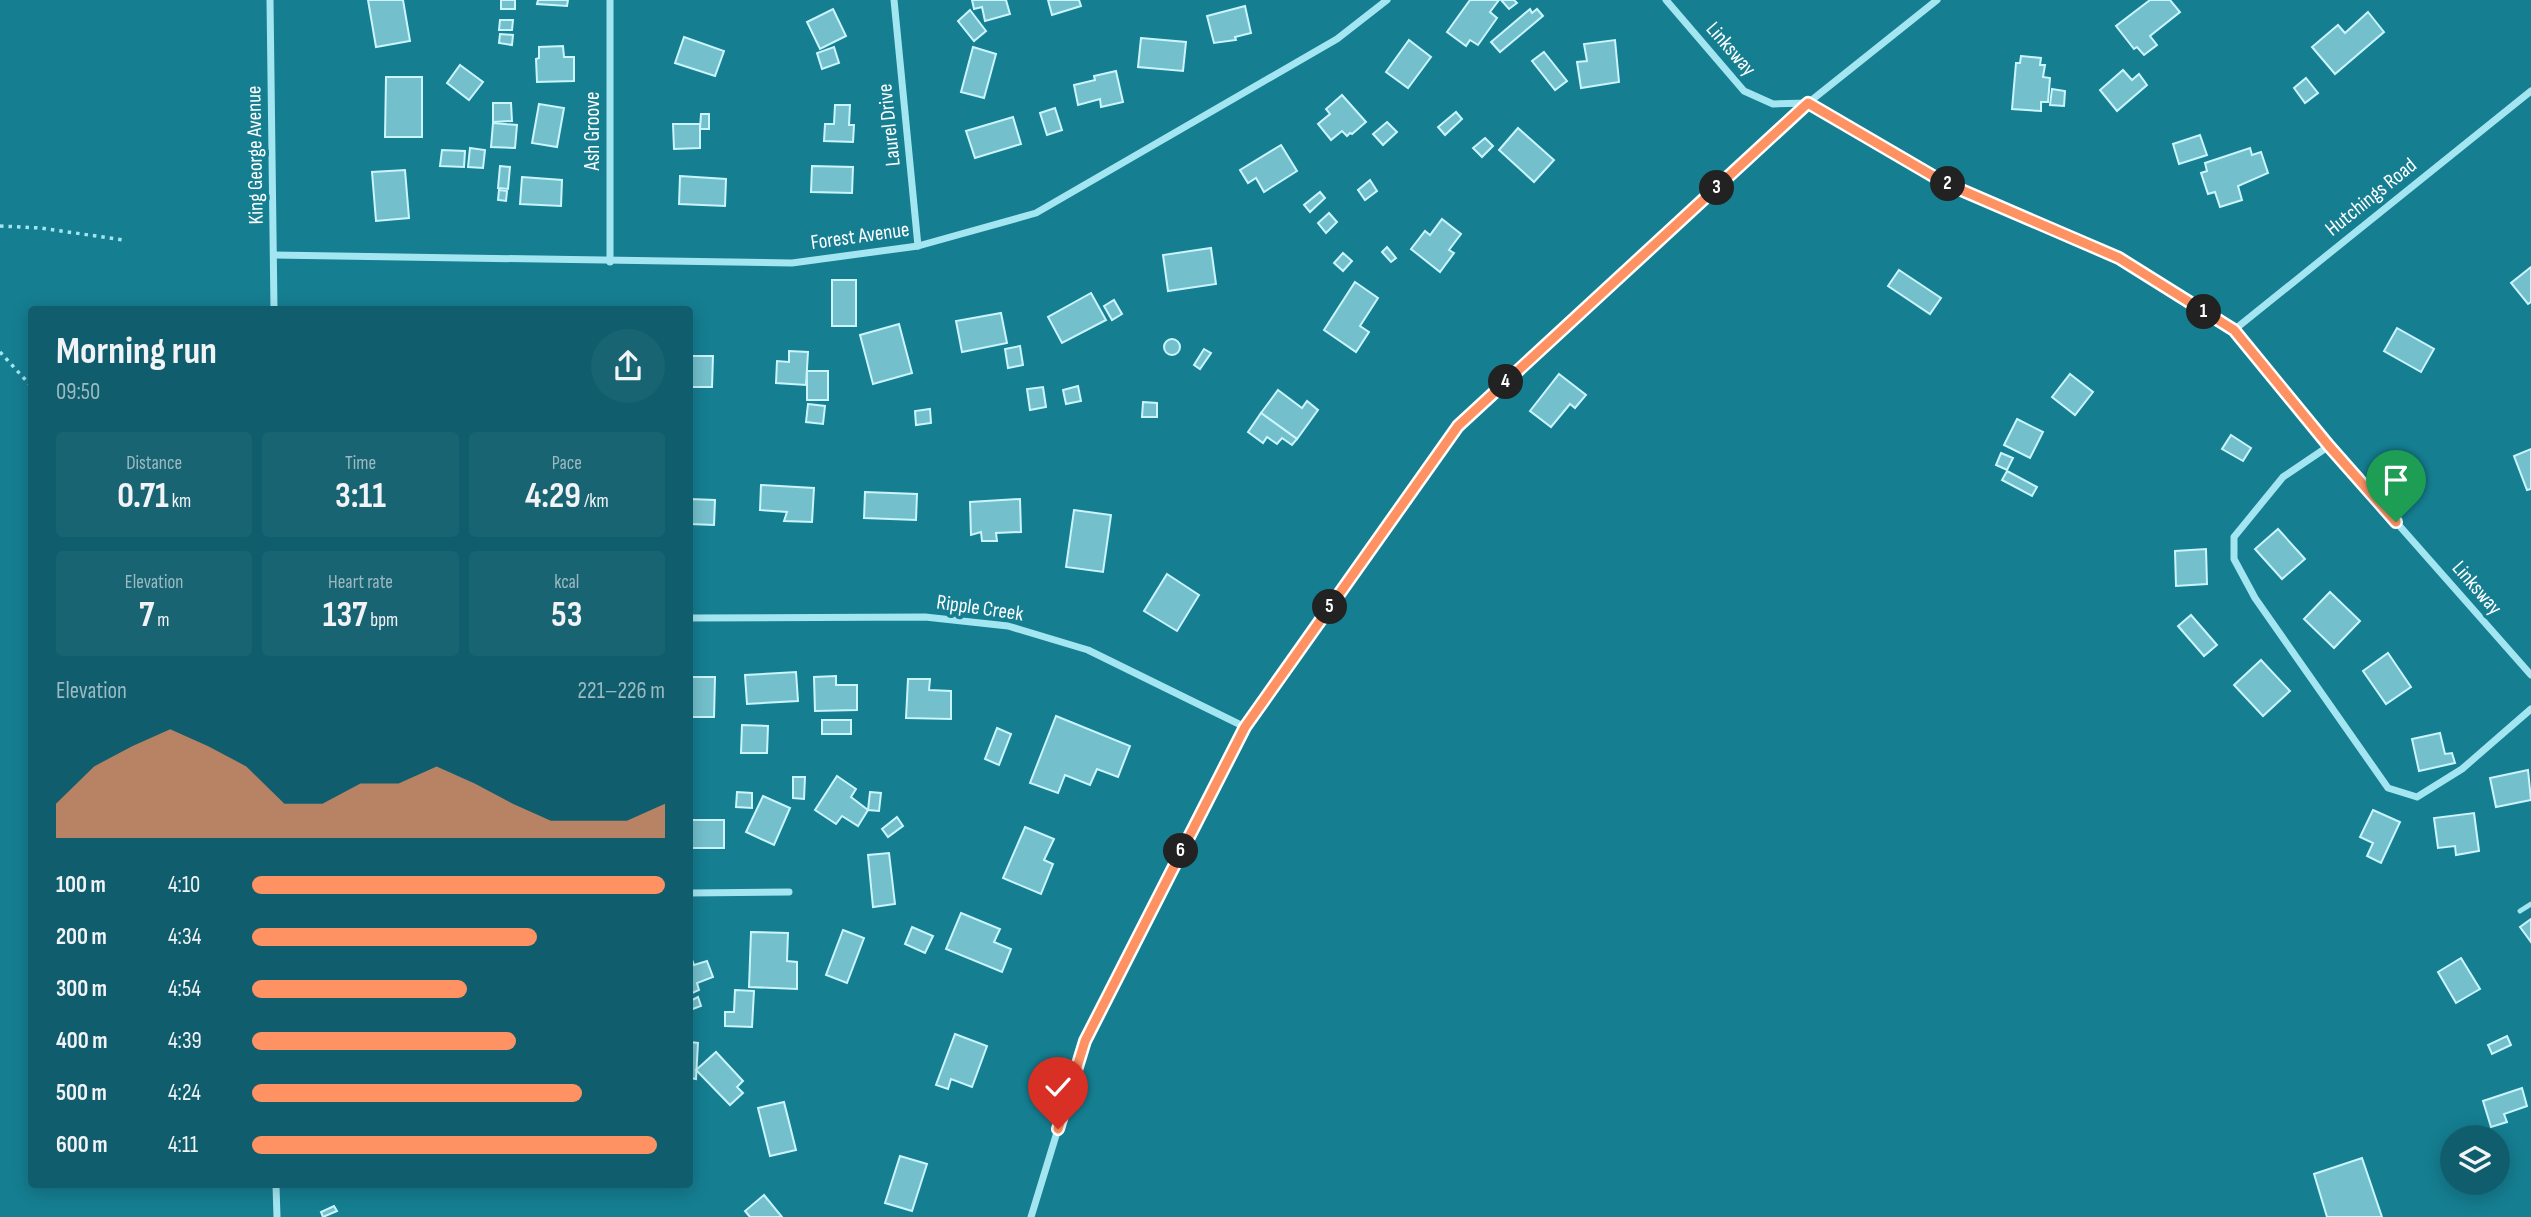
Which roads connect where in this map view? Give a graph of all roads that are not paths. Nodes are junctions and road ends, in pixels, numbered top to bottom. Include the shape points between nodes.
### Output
1 (270, 0) edge
2 (610, 0) edge
3 (894, 0) edge
4 (1387, 0) edge
5 (1666, 0) edge
6 (1937, 0) edge
7 (2531, 91) edge
8 (1808, 103) junction
9 (918, 246) junction
10 (274, 255) junction
11 (610, 261) junction
12 (274, 306) edge
13 (2234, 330) junction
14 (2329, 446) junction
15 (693, 618) edge
16 (2531, 675) edge
17 (2531, 709) edge
18 (1245, 727) junction
19 (789, 892) dead end
20 (693, 893) edge
21 (2531, 904) edge
22 (2521, 911) dead end
23 (276, 1188) edge
24 (277, 1217) edge
25 (1031, 1217) edge

1 - 10 street, King George Avenue
2 - 11 street, Ash Groove
3 - 9 street, Laurel Drive
4 - 9 street, Forest Avenue via 1337,39 1036,213
5 - 8 street, Linksway via 1744,91 1773,104
6 - 8 street
7 - 13 street, Hutchings Road
8 - 13 street, Linksway via 1945,183 2119,258
8 - 18 street via 1458,426
9 - 11 street, Forest Avenue via 792,263
10 - 11 street, Forest Avenue
10 - 12 street, King George Avenue
13 - 14 street, Linksway
14 - 16 street, Linksway
14 - 17 street via 2283,477 2234,537 2234,559 2255,598 2388,788 2417,797 2462,769
15 - 18 street, Ripple Creek via 925,617 1008,626 1088,650
18 - 25 street via 1085,1041
19 - 20 street
21 - 22 lane
23 - 24 street

